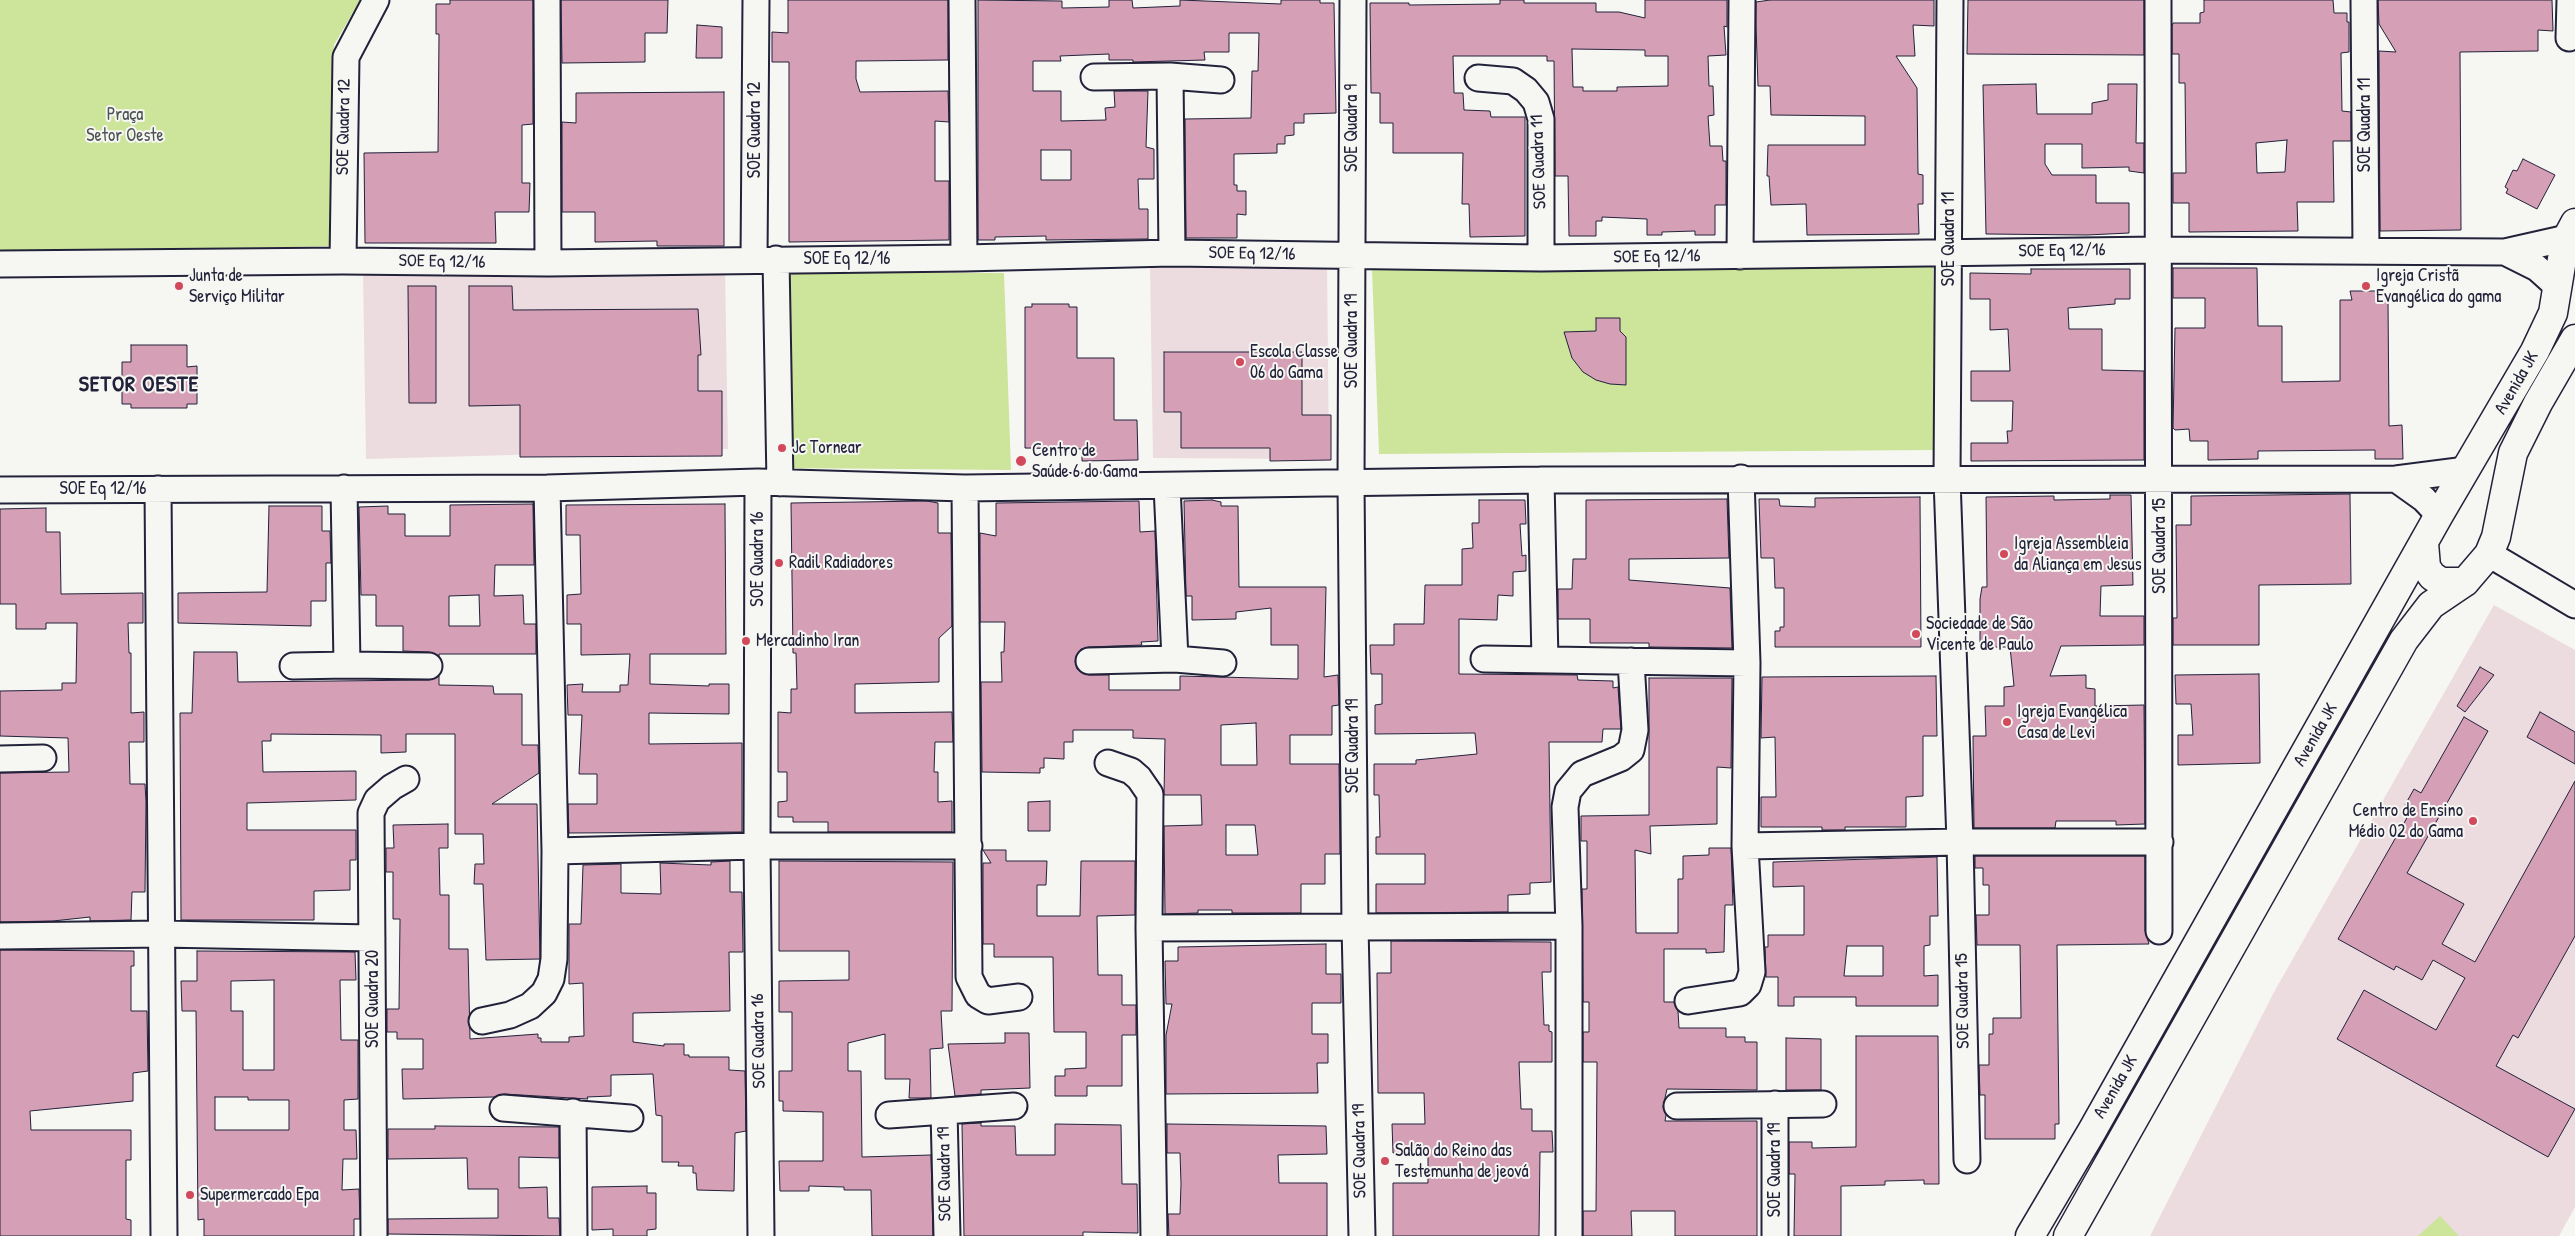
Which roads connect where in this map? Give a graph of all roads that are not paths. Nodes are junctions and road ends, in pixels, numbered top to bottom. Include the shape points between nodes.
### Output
1 (376, 0) edge
2 (547, 0) edge
3 (756, 0) edge
4 (962, 0) edge
5 (1352, 0) edge
6 (1742, 0) edge
7 (1950, 0) edge
8 (2158, 0) edge
9 (2364, 0) edge
10 (2570, 0) edge
11 (2569, 38) dead end
12 (1170, 76) junction
13 (1094, 77) dead end
14 (1478, 78) dead end
15 (1220, 80) dead end
16 (2571, 231) edge
17 (2158, 250) junction
18 (2366, 250) junction
19 (1949, 252) junction
20 (2504, 252) junction
21 (1172, 253) junction
22 (1352, 256) junction
23 (1740, 256) junction
24 (964, 258) junction
25 (1542, 258) junction
26 (765, 259) junction
27 (343, 261) junction
28 (548, 263) junction
29 (0, 264) edge
30 (2556, 286) junction
31 (2575, 339) edge
32 (2466, 470) junction
33 (1741, 478) junction
34 (1947, 479) junction
35 (2160, 479) junction
36 (2396, 479) junction
37 (1541, 480) junction
38 (769, 483) junction
39 (1351, 483) junction
40 (1167, 486) junction
41 (344, 488) junction
42 (547, 488) junction
43 (965, 488) junction
44 (158, 489) junction
45 (0, 490) edge
46 (2439, 516) junction
47 (2424, 543) junction
48 (2489, 554) junction
49 (2465, 582) junction
50 (2575, 605) edge
51 (1175, 658) junction
52 (1484, 659) dead end
53 (1545, 660) junction
54 (1089, 661) dead end
55 (1631, 661) junction
56 (1223, 663) dead end
57 (1747, 663) junction
58 (347, 665) junction
59 (293, 666) dead end
60 (429, 666) dead end
61 (44, 758) dead end
62 (0, 759) edge
63 (1108, 763) dead end
64 (406, 779) dead end
65 (1960, 842) junction
66 (2160, 842) junction
67 (757, 846) junction
68 (969, 846) junction
69 (1745, 846) junction
70 (555, 851) junction
71 (1355, 926) junction
72 (1569, 926) junction
73 (1149, 928) junction
74 (2159, 931) dead end
75 (162, 934) junction
76 (0, 936) edge
77 (372, 938) junction
78 (1019, 997) dead end
79 (1688, 1001) dead end
80 (482, 1021) dead end
81 (1775, 1104) junction
82 (1823, 1104) dead end
83 (1014, 1106) dead end
84 (1677, 1106) dead end
85 (502, 1108) dead end
86 (944, 1111) junction
87 (573, 1112) junction
88 (889, 1115) dead end
89 (630, 1118) dead end
90 (1967, 1160) dead end
91 (164, 1236) edge
92 (374, 1236) edge
93 (574, 1236) edge
94 (761, 1236) edge
95 (947, 1236) edge
96 (1154, 1236) edge
97 (1362, 1236) edge
98 (1569, 1236) edge
99 (1775, 1236) edge
100 (2030, 1236) edge
101 (2068, 1236) edge

1 - 27 street, SOE Quadra 12 via 346,57
2 - 28 street
3 - 26 street, SOE Quadra 12
4 - 24 street
5 - 22 street, SOE Quadra 9
6 - 23 street
7 - 19 street, SOE Quadra 11
8 - 17 street
9 - 18 street, SOE Quadra 11
10 - 11 street
12 - 13 street
12 - 15 street
12 - 21 street
14 - 25 street, SOE Quadra 11 via 1513,81 1536,102 1541,119
16 - 20 street, SOE Eq 12/16
16 - 30 main road, Avenida JK
17 - 18 street, SOE Eq 12/16
17 - 19 street, SOE Eq 12/16
17 - 35 street, SOE Quadra 15
18 - 20 street, SOE Eq 12/16
19 - 23 street, SOE Eq 12/16
19 - 34 street, SOE Quadra 11
20 - 30 street, SOE Eq 12/16 via 2537,268
21 - 22 street, SOE Eq 12/16
21 - 24 street, SOE Eq 12/16
22 - 25 street, SOE Eq 12/16
22 - 39 street, SOE Quadra 19
23 - 25 street, SOE Eq 12/16
24 - 26 street, SOE Eq 12/16
26 - 28 street, SOE Eq 12/16
26 - 38 street, SOE Quadra 12
27 - 28 street, SOE Eq 12/16
27 - 29 street, SOE Eq 12/16
30 - 32 main road, Avenida JK via 2553,313 2536,351
31 - 48 main road, Avenida JK via 2513,454 2496,537
32 - 36 street, SOE Eq 12/16
32 - 46 main road, Avenida JK
33 - 34 street, SOE Eq 12/16
33 - 37 street, SOE Eq 12/16
33 - 57 street
34 - 35 street, SOE Eq 12/16
34 - 65 street, SOE Quadra 15
35 - 36 street, SOE Eq 12/16
35 - 66 street, SOE Quadra 15
36 - 46 street via 2424,499
37 - 39 street, SOE Eq 12/16
37 - 53 street
38 - 42 street, SOE Eq 12/16
38 - 43 street, SOE Eq 12/16
38 - 67 street, SOE Quadra 16
39 - 40 street, SOE Eq 12/16
39 - 71 street, SOE Quadra 19
40 - 43 street, SOE Eq 12/16
40 - 51 street
41 - 42 street, SOE Eq 12/16
41 - 44 street, SOE Eq 12/16
41 - 58 street
42 - 70 street
43 - 68 street
44 - 45 street, SOE Eq 12/16
44 - 75 street
46 - 47 main road, Avenida JK
47 - 49 main road via 2426,567 2432,576 2440,582
47 - 100 main road, Avenida JK
48 - 49 main road, Avenida JK
48 - 50 street
49 - 101 main road, Avenida JK via 2431,606 2404,640
51 - 54 street
51 - 56 street
52 - 53 street
53 - 55 street
55 - 57 street
55 - 72 street via 1635,730 1631,750 1621,758 1582,774 1568,791 1565,806
57 - 69 street
58 - 59 street
58 - 60 street
61 - 62 street
63 - 73 street via 1131,771 1150,794
64 - 77 street, SOE Quadra 20 via 377,800 371,813
65 - 66 street
65 - 69 street
65 - 90 street, SOE Quadra 15
66 - 74 street, SOE Quadra 15
67 - 68 street
67 - 70 street
67 - 94 street, SOE Quadra 16
68 - 78 street via 969,977 972,987 988,1001
69 - 79 street via 1752,972 1748,985 1731,996
70 - 80 street via 551,978 544,993 530,1006 510,1015
71 - 72 street
71 - 73 street
71 - 97 street, SOE Quadra 19
72 - 98 street
73 - 96 street
75 - 76 street
75 - 77 street
75 - 91 street
77 - 92 street, SOE Quadra 20
81 - 82 street
81 - 84 street
81 - 99 street, SOE Quadra 19
83 - 86 street
85 - 87 street
86 - 88 street
86 - 95 street, SOE Quadra 19
87 - 89 street
87 - 93 street

